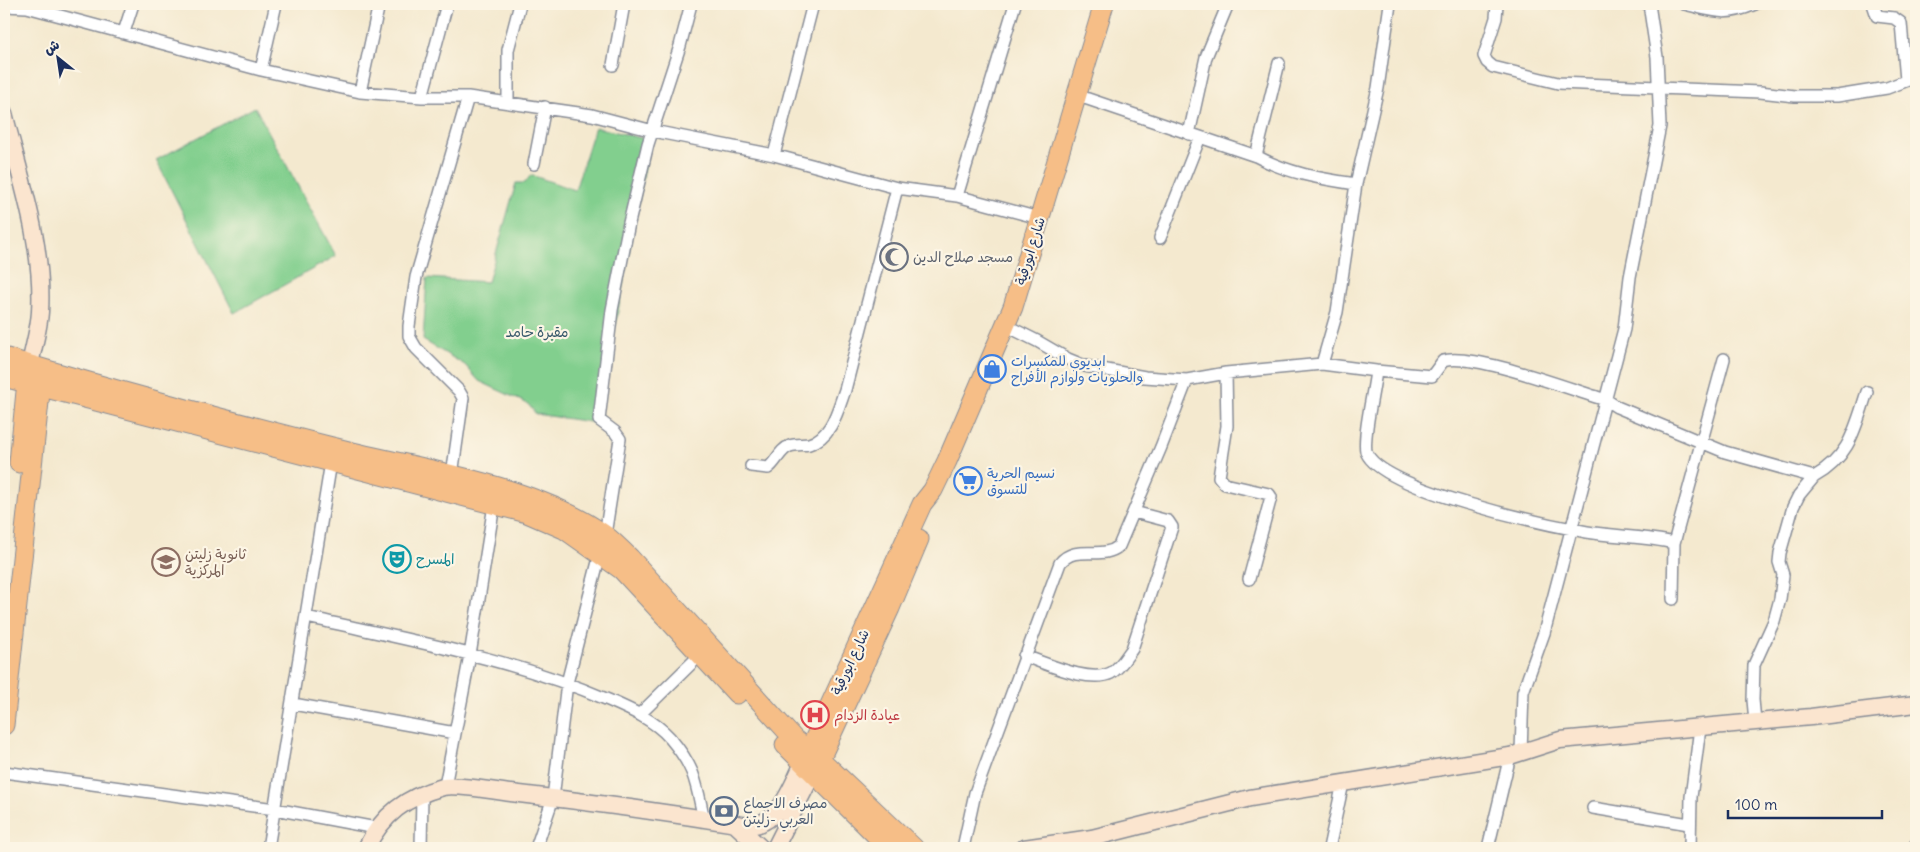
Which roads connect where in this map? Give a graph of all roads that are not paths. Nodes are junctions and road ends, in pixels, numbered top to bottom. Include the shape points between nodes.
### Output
1 (133, 4) edge
2 (276, 4) edge
3 (379, 4) edge
4 (447, 4) edge
5 (520, 4) edge
6 (624, 4) edge
7 (691, 4) edge
8 (813, 4) edge
9 (1015, 4) edge
10 (1104, 4) edge
11 (1228, 4) edge
12 (1390, 4) edge
13 (1497, 4) edge
14 (1649, 4) edge
15 (1684, 4) edge
16 (1755, 4) edge
17 (1873, 4) edge
18 (4, 6) edge
19 (124, 32) junction
20 (1279, 63) dead end
21 (613, 64) dead end
22 (262, 70) junction
23 (1911, 78) edge
24 (1658, 87) junction
25 (360, 92) junction
26 (1076, 95) junction
27 (422, 97) junction
28 (468, 97) junction
29 (508, 101) junction
30 (545, 107) junction
31 (4, 113) edge
32 (653, 131) junction
33 (1195, 136) junction
34 (774, 155) junction
35 (1256, 156) junction
36 (534, 164) dead end
37 (1356, 184) junction
38 (897, 188) junction
39 (957, 196) junction
40 (1039, 218) junction
41 (1160, 238) dead end
42 (1005, 325) junction
43 (4, 357) edge
44 (1724, 359) dead end
45 (1322, 364) junction
46 (1376, 371) junction
47 (1226, 373) junction
48 (34, 376) junction
49 (4, 377) edge
50 (1187, 380) junction
51 (1866, 392) dead end
52 (1606, 400) junction
53 (1701, 443) junction
54 (332, 455) junction
55 (751, 466) dead end
56 (452, 476) junction
57 (1814, 477) junction
58 (494, 504) junction
59 (1134, 512) junction
60 (1574, 528) junction
61 (605, 535) junction
62 (1674, 543) junction
63 (600, 554) junction
64 (1249, 580) dead end
65 (1673, 599) dead end
66 (307, 617) junction
67 (4, 623) edge
68 (470, 655) junction
69 (700, 655) junction
70 (1024, 656) junction
71 (568, 682) junction
72 (293, 704) junction
73 (1916, 704) edge
74 (640, 714) junction
75 (1755, 722) junction
76 (4, 726) edge
77 (1700, 728) junction
78 (456, 733) junction
79 (1515, 754) junction
80 (811, 761) junction
81 (4, 772) edge
82 (1342, 783) junction
83 (446, 786) junction
84 (422, 795) junction
85 (552, 798) junction
86 (1593, 808) dead end
87 (275, 809) junction
88 (704, 820) junction
89 (734, 824) junction
90 (1689, 824) junction
91 (376, 828) junction
92 (1092, 843) edge
93 (1916, 844) edge
94 (916, 847) edge
95 (268, 848) edge
96 (366, 848) edge
97 (421, 848) edge
98 (536, 848) edge
99 (761, 848) edge
100 (775, 848) edge
101 (888, 848) edge
102 (963, 848) edge
103 (1024, 848) edge
104 (1329, 848) edge
105 (1488, 848) edge
106 (1690, 848) edge
107 (1913, 848) edge

1 - 19 street
2 - 22 street
3 - 25 street
4 - 27 street
5 - 29 street via 508,50
6 - 21 street
7 - 32 street
8 - 34 street
9 - 39 street
10 - 26 main road, شارع ابورقية
11 - 33 street via 1206,57
12 - 37 street via 1378,88
13 - 24 street via 1484,56 1493,67 1558,83
14 - 24 street
15 - 16 street via 1725,13
17 - 23 street via 1877,16 1894,18 1901,23
18 - 19 street via 27,7
19 - 22 street
20 - 35 street
22 - 25 street
23 - 24 street via 1887,88 1837,96
24 - 52 street via 1660,126 1630,277 1624,328
25 - 27 street
26 - 33 street
26 - 40 main road, شارع ابورقية
27 - 28 street
28 - 29 street
28 - 56 street via 416,277 409,326 409,336 416,348 463,398
29 - 30 street
30 - 32 street
30 - 36 street
31 - 48 street via 31,214 39,282 40,312
32 - 34 street
32 - 61 street via 629,223 608,332 599,420 620,439
33 - 35 street
33 - 41 street
34 - 38 street
35 - 37 street via 1296,173
37 - 45 street via 1337,312
38 - 39 street
38 - 55 street via 845,390 833,421 814,442 790,446 768,468
39 - 40 street
40 - 42 main road, شارع ابورقية
42 - 50 street via 1084,366 1145,377
42 - 80 main road, شارع ابورقية via 933,490 932,508 890,608
43 - 48 main road
44 - 53 street
45 - 46 street
45 - 47 street
46 - 52 street via 1432,376 1443,361 1454,359 1534,377
46 - 60 street via 1366,440 1366,452 1371,459 1390,473 1430,492 1499,513
47 - 50 street
47 - 64 street via 1227,426 1219,477 1226,484 1271,497
48 - 49 main road
48 - 54 main road
48 - 67 main road
48 - 76 main road
50 - 59 street
51 - 57 street via 1845,451 1826,471
52 - 53 street
52 - 60 street
53 - 57 street
53 - 62 street
54 - 56 main road
54 - 58 main road
54 - 66 street
56 - 61 main road via 542,502
57 - 75 street via 1798,496 1780,554 1783,575 1780,600 1754,665
58 - 63 main road via 555,524
58 - 68 street
59 - 70 street via 1115,550 1070,554 1060,562
59 - 70 street via 1168,521 1172,527 1132,649 1121,664 1112,672 1094,676
60 - 62 street
60 - 79 street via 1544,633 1523,692
61 - 80 main road via 630,558
62 - 65 street
63 - 69 main road via 622,570
63 - 71 street
66 - 68 street
66 - 72 street
68 - 71 street
68 - 78 street
69 - 74 street
69 - 80 main road
70 - 102 street via 975,794
71 - 74 street
71 - 85 street
72 - 78 street
72 - 87 street
73 - 75 street
74 - 88 street via 669,737 694,770
75 - 77 street
77 - 79 street via 1560,740
77 - 90 street
78 - 83 street
79 - 82 street
79 - 105 street
80 - 89 street, شارع ابورقية via 775,815 758,826
80 - 94 main road
80 - 100 street, شارع ابورقية
80 - 101 main road
81 - 87 street
82 - 92 street via 1250,798
82 - 104 street
83 - 84 street
83 - 85 street, شارع ابورقية
84 - 91 street via 396,808
84 - 97 street
85 - 88 street, شارع ابورقية
85 - 98 street
86 - 90 street
87 - 91 street
87 - 95 street
88 - 89 street, شارع ابورقية
89 - 99 street
90 - 106 street
91 - 96 street
92 - 103 street
93 - 107 street

